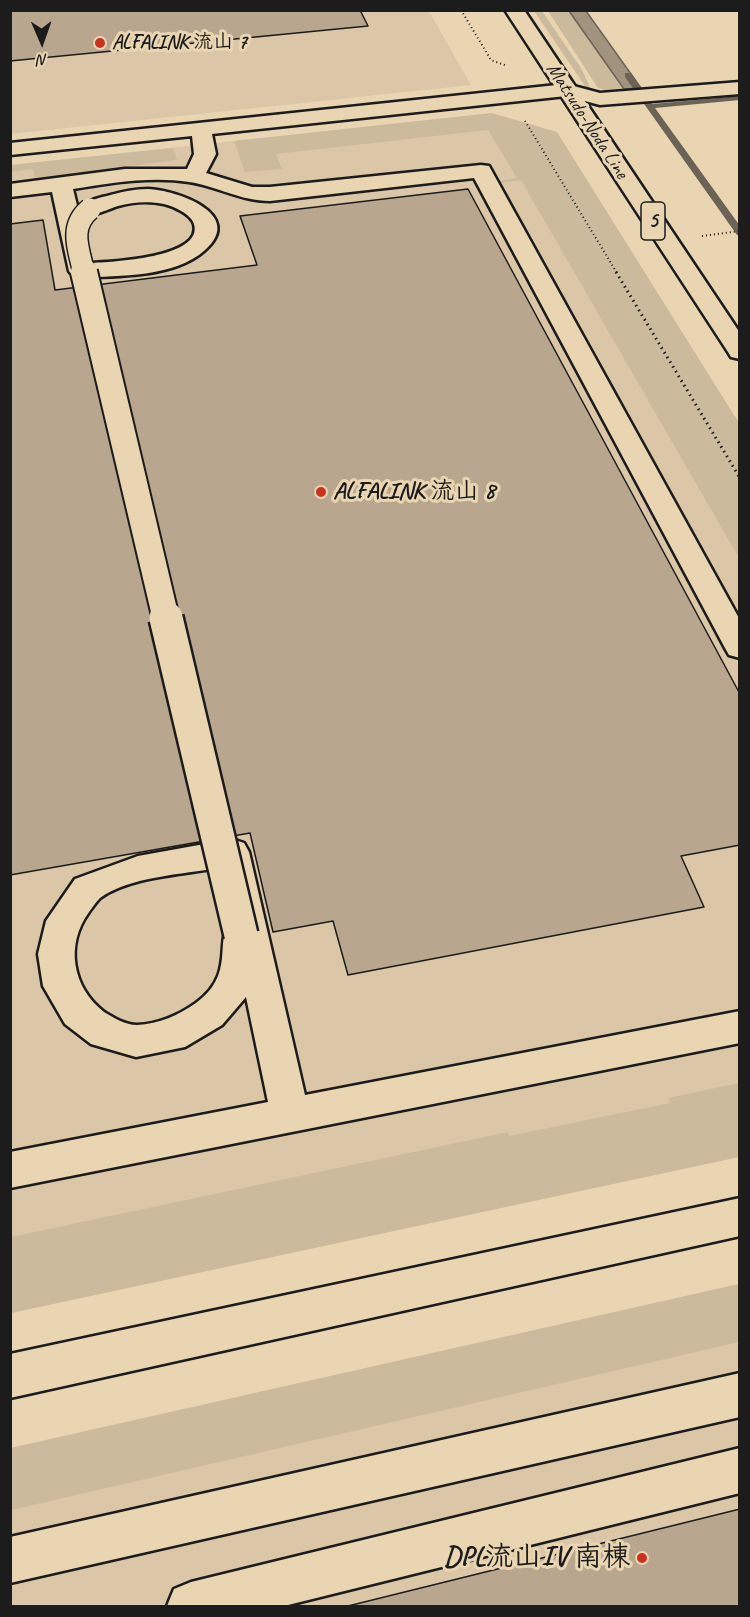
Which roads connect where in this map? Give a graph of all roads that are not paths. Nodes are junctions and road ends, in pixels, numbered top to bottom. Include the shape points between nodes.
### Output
1 (514, 10) edge
2 (740, 88) edge
3 (566, 90) junction
4 (200, 128) junction
5 (10, 149) edge
6 (193, 176) junction
7 (60, 186) junction
8 (10, 191) edge
9 (740, 352) edge
10 (740, 648) edge
11 (740, 1027) edge
12 (290, 1115) junction
13 (10, 1170) edge
14 (740, 1217) edge
15 (10, 1376) edge
16 (740, 1395) edge
17 (740, 1470) edge
18 (10, 1560) edge
19 (190, 1606) edge

1 - 3 street, Matsudo-Noda Line / 5
2 - 3 street via 600,99
3 - 4 street
3 - 9 street, Matsudo-Noda Line / 5
4 - 5 street
4 - 6 street via 207,150
6 - 7 street via 133,174
6 - 10 street via 250,194 270,194 481,171
7 - 8 street
7 - 12 street, bridge via 81,271 162,262 182,255 197,245 205,234 206,223 200,213 170,198 128,197 90,209 79,218 75,228 76,239 241,935 244,955 238,978 224,1001 198,1023 164,1037 128,1041 93,1034 64,1018 44,995 36,968 40,939 54,914 88,888 160,864 232,852
11 - 12 street
12 - 13 street
14 - 15 street
16 - 18 street
17 - 19 street

